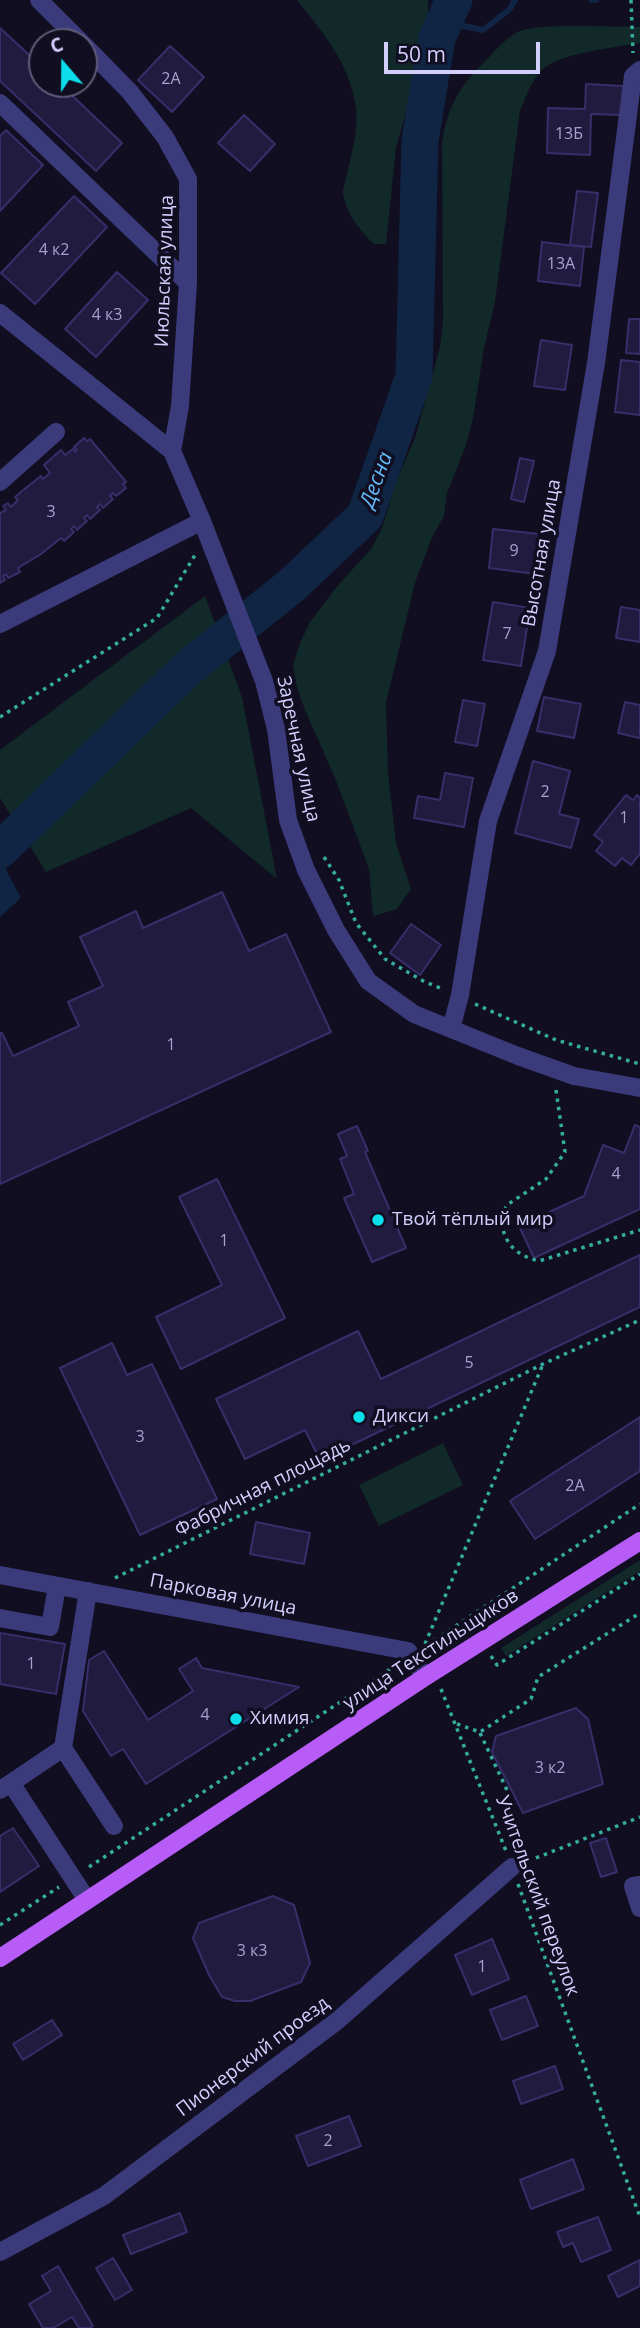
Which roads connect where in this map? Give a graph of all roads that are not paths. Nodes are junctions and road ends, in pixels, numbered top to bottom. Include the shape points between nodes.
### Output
1 (38, 0) edge
2 (66, 28) edge
3 (98, 60) edge
4 (636, 73) edge
5 (0, 103) edge
6 (188, 283) junction
7 (0, 313) edge
8 (56, 432) dead end
9 (172, 451) junction
10 (0, 482) edge
11 (202, 520) junction
12 (0, 624) edge
13 (451, 1028) junction
14 (640, 1087) edge
15 (640, 1541) edge
16 (0, 1575) edge
17 (57, 1586) junction
18 (88, 1591) junction
19 (0, 1618) edge
20 (432, 1681) junction
21 (63, 1748) junction
22 (6, 1786) edge
23 (114, 1826) dead end
24 (512, 1867) road end
25 (640, 1885) edge
26 (87, 1900) junction
27 (640, 1908) edge
28 (0, 1958) edge
29 (0, 2252) edge

1 - 2 street, Июльская улица
3 - 6 street, Июльская улица via 165,137 188,179
4 - 13 street, Высотная улица via 596,363 547,652 488,821
5 - 6 street
6 - 9 street, Июльская улица via 180,406
7 - 9 street, Заречная улица
8 - 10 street
9 - 11 street, Заречная улица
11 - 12 street
11 - 13 street, Заречная улица via 264,681 276,729 288,820 306,870 368,981 414,1014
13 - 14 street, Заречная улица via 574,1076
15 - 20 main road, улица Текстильщиков via 482,1641
16 - 17 street, Парковая улица
17 - 18 street, Парковая улица
17 - 19 street via 50,1627
18 - 20 street, Парковая улица via 417,1651
18 - 21 street
20 - 26 main road, улица Текстильщиков
21 - 22 street
21 - 23 street
22 - 26 street
24 - 29 street, Пионерский проезд via 337,2021 104,2196
25 - 27 street via 633,1886
26 - 28 main road, улица Текстильщиков

